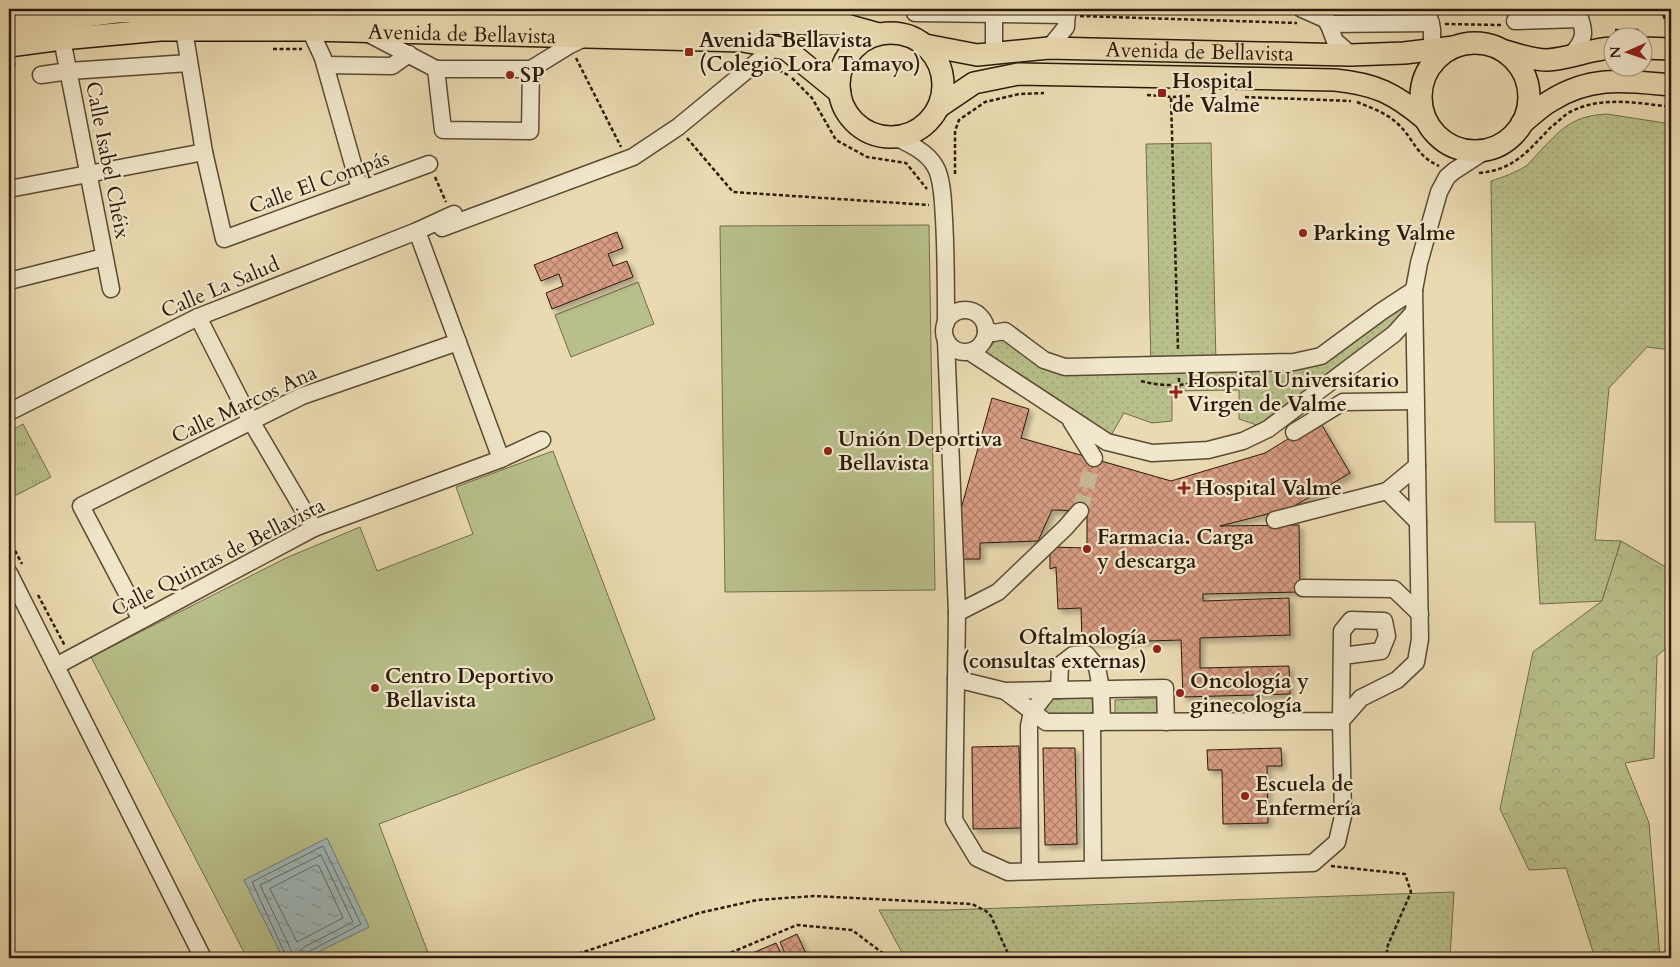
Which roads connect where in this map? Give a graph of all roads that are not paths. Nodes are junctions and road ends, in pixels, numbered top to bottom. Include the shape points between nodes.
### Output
1 (329, 11) edge
2 (418, 12) edge
3 (994, 12) edge
4 (1067, 12) edge
5 (523, 13) edge
6 (636, 14) edge
7 (848, 14) edge
8 (915, 14) road end
9 (1578, 14) edge
10 (186, 16) edge
11 (738, 16) edge
12 (1300, 16) edge
13 (1429, 16) edge
14 (1327, 18) edge
15 (1515, 20) dead end
16 (62, 22) edge
17 (9, 26) edge
18 (310, 30) junction
19 (365, 32) junction
20 (879, 34) junction
21 (1652, 40) edge
22 (578, 41) junction
23 (1670, 41) edge
24 (925, 45) junction
25 (1602, 45) edge
26 (9, 46) edge
27 (1454, 47) junction
28 (1049, 48) junction
29 (1496, 48) junction
30 (1432, 50) junction
31 (768, 53) junction
32 (994, 53) junction
33 (409, 54) junction
34 (1351, 55) junction
35 (1571, 55) junction
36 (189, 63) junction
37 (325, 65) junction
38 (436, 69) junction
39 (531, 70) junction
40 (69, 71) junction
41 (41, 75) dead end
42 (1671, 85) edge
43 (840, 93) junction
44 (940, 106) junction
45 (1425, 119) junction
46 (1522, 124) junction
47 (895, 138) junction
48 (1488, 149) junction
49 (204, 152) junction
50 (429, 164) road end
51 (89, 173) junction
52 (9, 189) edge
53 (360, 189) junction
54 (450, 209) road end
55 (418, 234) junction
56 (104, 257) junction
57 (9, 281) edge
58 (111, 289) dead end
59 (1414, 290) junction
60 (1413, 313) junction
61 (198, 317) junction
62 (946, 324) junction
63 (986, 329) junction
64 (946, 340) junction
65 (458, 342) junction
66 (970, 352) junction
67 (1415, 401) junction
68 (9, 412) edge
69 (1068, 417) junction
70 (251, 421) junction
71 (1294, 432) dead end
72 (542, 440) dead end
73 (1094, 458) dead end
74 (501, 459) junction
75 (1417, 466) junction
76 (1387, 492) junction
77 (1080, 511) tunnel mouth
78 (1275, 520) dead end
79 (1418, 522) junction
80 (314, 528) junction
81 (15, 568) edge
82 (1419, 579) junction
83 (1303, 588) dead end
84 (1394, 589) junction
85 (957, 613) junction
86 (1420, 614) junction
87 (141, 620) junction
88 (1342, 656) dead end
89 (56, 666) junction
90 (956, 679) junction
91 (1101, 689) junction
92 (1054, 690) junction
93 (1004, 691) junction
94 (1032, 712) junction
95 (1341, 721) junction
96 (1097, 722) junction
97 (1166, 722) junction
98 (1093, 869) junction
99 (1030, 871) junction
100 (203, 958) edge

1 - 2 main road, Avenida de Bellavista
1 - 10 main road, Avenida de Bellavista
2 - 5 main road, Avenida de Bellavista
3 - 4 street
3 - 8 street
3 - 32 street
4 - 28 street via 1066,27
5 - 6 main road, Avenida de Bellavista
6 - 11 main road, Avenida de Bellavista
7 - 11 main road, Avenida de Bellavista
7 - 20 main road, Avenida de Bellavista
9 - 15 street
9 - 35 street via 1584,30 1583,40
10 - 16 main road, Avenida de Bellavista via 160,30
10 - 18 main road, Avenida de Bellavista
10 - 36 street
12 - 14 street, Avenida de Bellavista
13 - 14 street
13 - 30 street
14 - 34 street via 1335,41
16 - 17 main road, Avenida de Bellavista
16 - 26 main road, Avenida de Bellavista
16 - 40 street, Calle Isabel Chéix
18 - 19 main road, Avenida de Bellavista
18 - 37 street
19 - 22 main road, Avenida de Bellavista
19 - 33 street
20 - 24 main road via 902,34
20 - 43 main road via 864,40 849,54 840,75
21 - 23 main road
22 - 31 main road, Avenida de Bellavista via 743,41
22 - 39 street
24 - 32 main road, Avenida de Bellavista via 977,55
24 - 44 main road via 942,71 944,86
25 - 35 main road
27 - 29 main road via 1470,43
27 - 30 main road, Avenida de Bellavista
27 - 45 main road via 1437,59 1425,76 1421,102
28 - 32 main road, Avenida de Bellavista
28 - 34 main road, Avenida de Bellavista
29 - 35 main road via 1532,59
29 - 46 main road via 1510,57 1526,80 1527,110
30 - 34 main road, Avenida de Bellavista
31 - 43 main road, Avenida de Bellavista via 786,49
31 - 55 street, Calle La Salud via 678,127 633,157
33 - 37 street via 392,66
33 - 38 street
36 - 40 street
36 - 49 street
37 - 53 street
38 - 39 street
38 - 39 street via 443,130 530,131
40 - 41 street
40 - 51 street, Calle Isabel Chéix
42 - 46 main road via 1619,80 1584,84 1551,100
43 - 47 main road via 846,112 860,128 875,135
44 - 45 main road, Avenida de Bellavista via 974,83 1018,74 1335,80 1376,87 1409,105
44 - 47 main road via 920,129
45 - 48 main road via 1442,140 1456,148
46 - 48 main road via 1504,143
47 - 62 street via 924,153 936,167 943,206
48 - 59 street via 1454,170 1439,192
49 - 51 street
49 - 53 street, Calle El Compás via 224,239
50 - 53 street, Calle El Compás
51 - 52 street
51 - 56 street, Calle Isabel Chéix
54 - 55 street, Calle La Salud
55 - 61 street, Calle La Salud
55 - 65 street
56 - 57 street
56 - 58 street, Calle Isabel Chéix
59 - 60 street
59 - 63 street via 1321,356 1294,362 1065,367 1044,360 1005,331 992,333
60 - 67 street
60 - 69 street via 1394,334 1268,429 1243,441 1208,450 1152,453 1107,442
61 - 68 street, Calle La Salud
61 - 70 street
62 - 63 street via 955,313 968,310 981,316
62 - 64 street
63 - 66 street via 984,341
64 - 66 street via 956,350
64 - 85 street
65 - 70 street, Calle Marcos Ana via 302,396
65 - 74 street
66 - 69 street
67 - 71 street via 1343,402
67 - 75 street
69 - 73 street
70 - 80 street
70 - 87 street, Calle Marcos Ana via 81,506
72 - 74 street, Calle Quintas de Bellavista
74 - 80 street, Calle Quintas de Bellavista
75 - 76 street
75 - 79 street
76 - 78 street
76 - 79 street
77 - 85 street via 998,592
79 - 82 street
80 - 87 street, Calle Quintas de Bellavista
81 - 89 street via 24,602
82 - 84 street
82 - 86 street
83 - 84 street
84 - 86 street
85 - 90 street
86 - 95 street via 1416,662 1397,680 1361,698
87 - 89 street, Calle Quintas de Bellavista
88 - 95 street
89 - 100 street
90 - 93 street
90 - 99 street via 954,820 977,858 1008,872
91 - 92 street
91 - 92 street via 1097,667 1086,654 1073,654 1060,665
91 - 96 street
91 - 97 street via 1165,688
92 - 93 street
92 - 94 street
93 - 94 street
94 - 96 street via 1046,722
94 - 99 street via 1029,726
95 - 97 street
95 - 98 street via 1343,816 1337,842 1312,863
96 - 97 street
96 - 98 street
98 - 99 street

